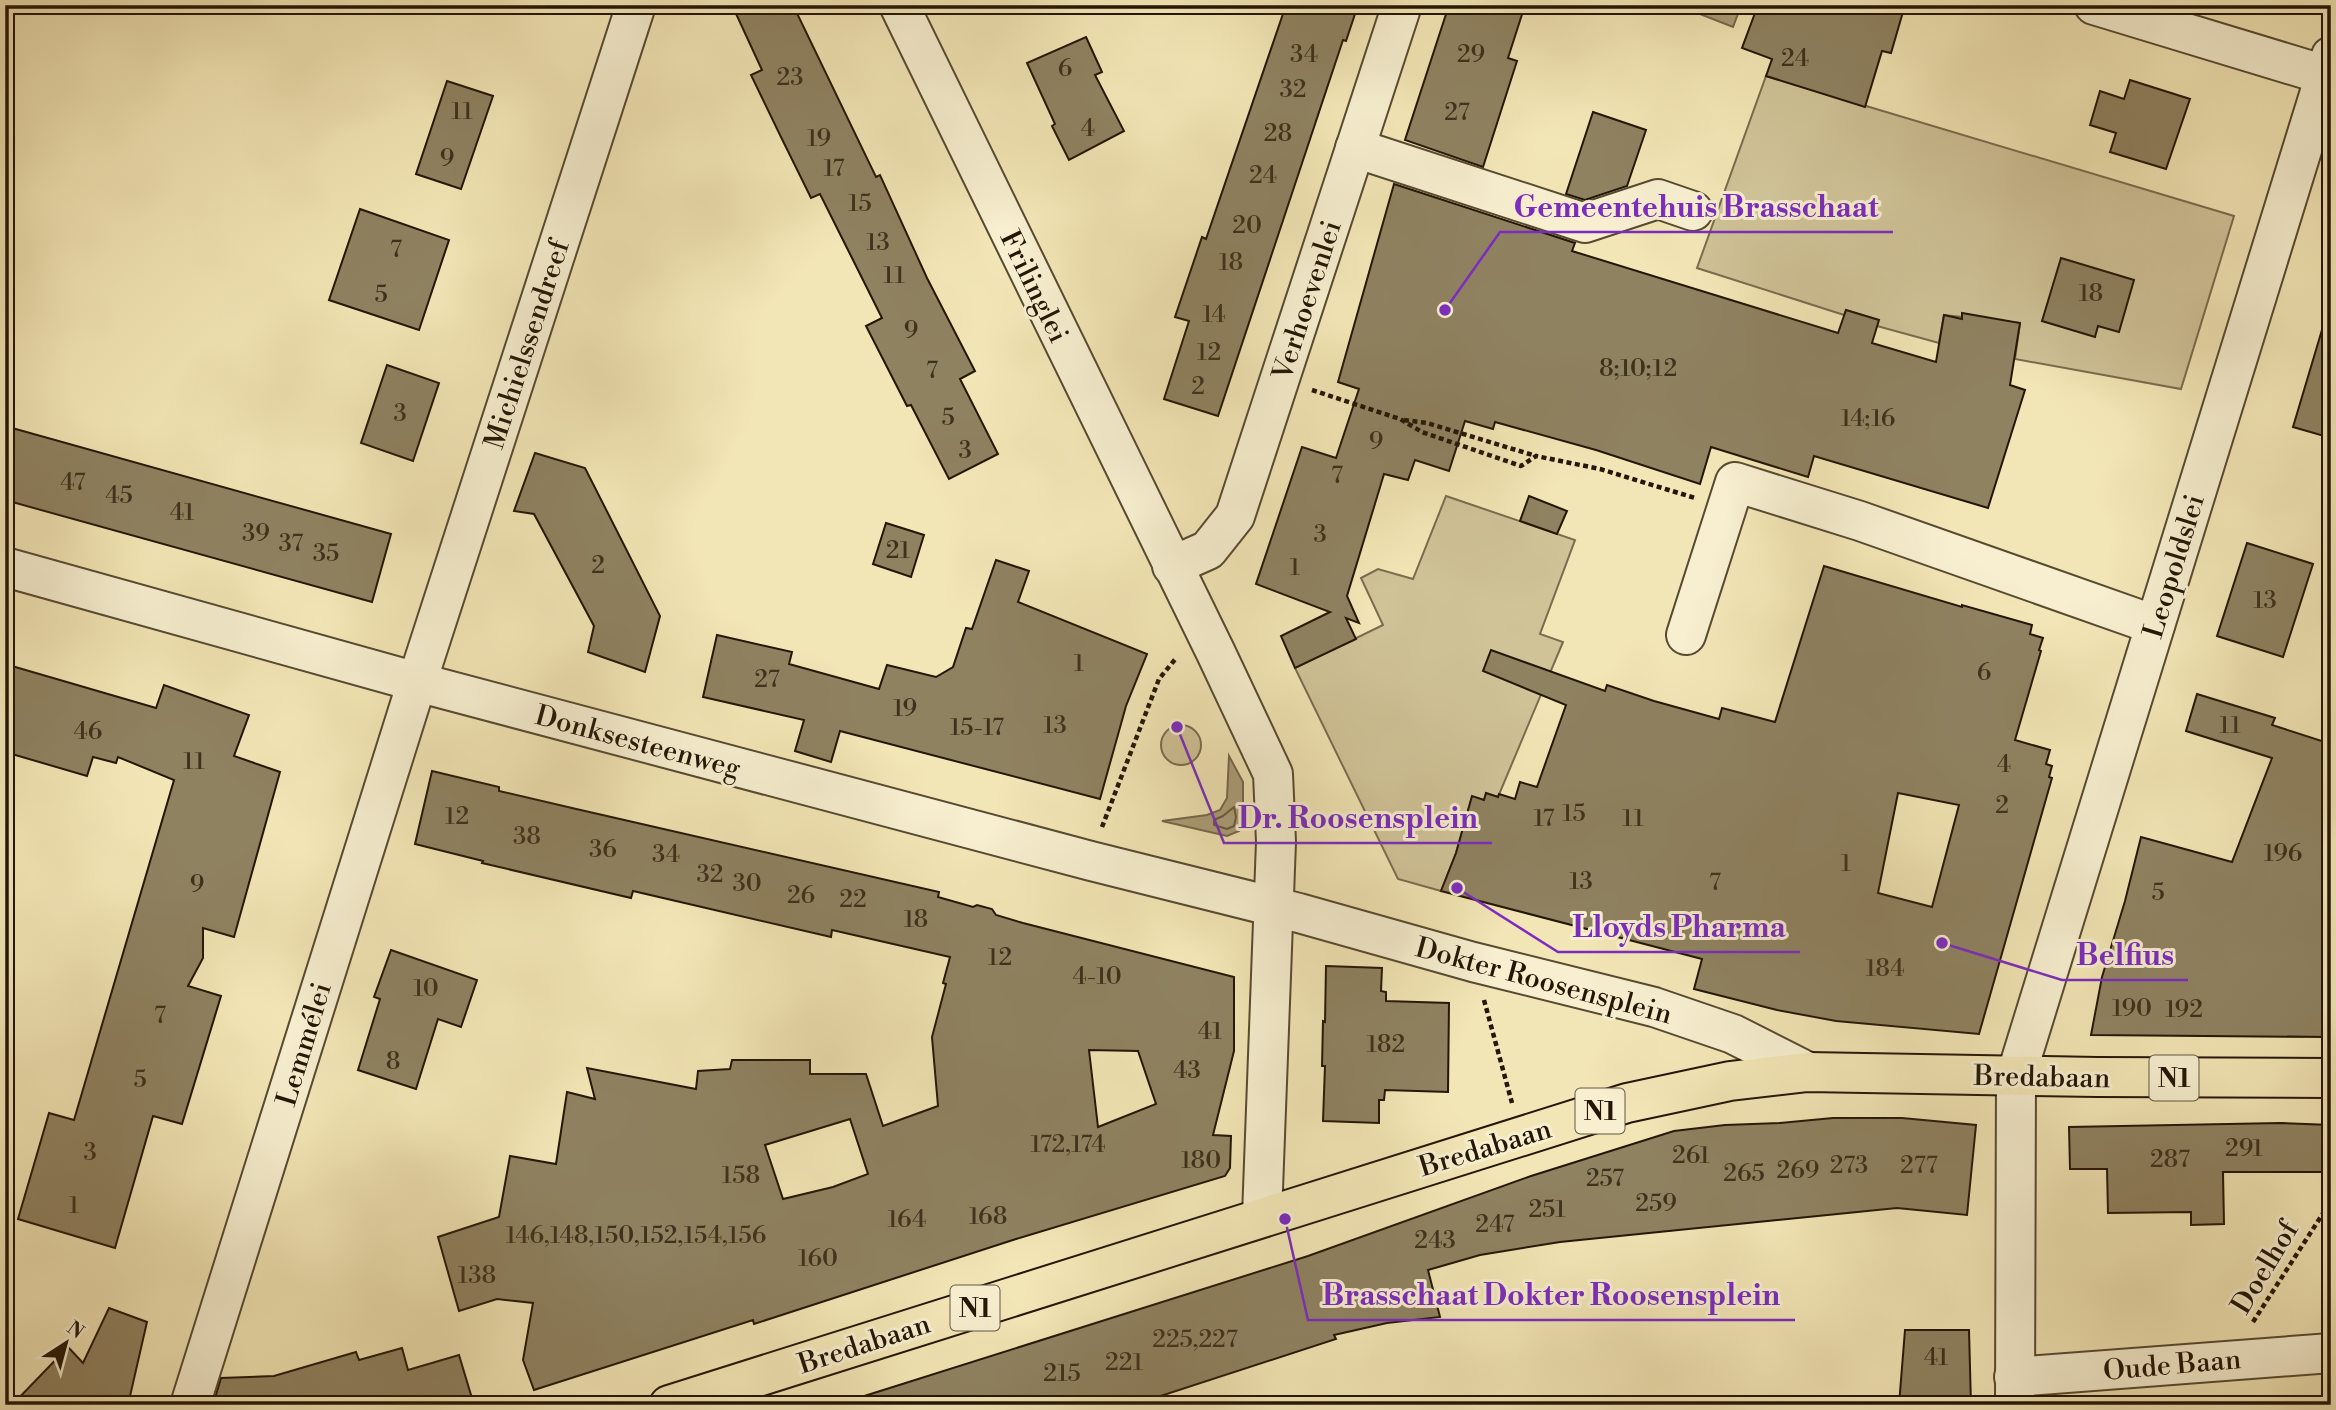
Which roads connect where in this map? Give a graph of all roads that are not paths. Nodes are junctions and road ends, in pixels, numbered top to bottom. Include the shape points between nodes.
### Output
1 (636, 5) edge
2 (899, 5) edge
3 (1402, 5) edge
4 (2094, 5) edge
5 (2168, 5) edge
6 (2329, 62) edge
7 (1354, 148) junction
8 (1693, 211) dead end
9 (1172, 566) junction
10 (5, 567) edge
11 (2155, 625) junction
12 (1686, 635) dead end
13 (417, 682) junction
14 (1273, 907) junction
15 (1808, 1072) junction
16 (2016, 1076) junction
17 (2331, 1078) edge
18 (1262, 1216) junction
19 (2331, 1353) edge
20 (2015, 1391) edge
21 (190, 1405) edge
22 (669, 1405) edge

1 - 13 street, Michielssendreef
2 - 9 street, Frilinglei
3 - 7 street, Verhoevenlei
4 - 6 street
5 - 6 street
6 - 11 street, Leopoldslei
7 - 8 street via 1585,223 1658,200
7 - 9 street, Verhoevenlei via 1235,516 1208,550
9 - 14 street via 1273,774
10 - 13 street, Donksesteenweg
11 - 12 street via 1735,482
11 - 16 street, Leopoldslei
13 - 14 street, Donksesteenweg
13 - 21 street, Lemmélei
14 - 15 street, Dokter Roosensplein via 1654,1007 1733,1034
14 - 18 street
15 - 16 main road, Bredabaan / N1
15 - 18 main road, Bredabaan / N1 via 1730,1081 1627,1103
16 - 17 main road, Bredabaan / N1
16 - 20 street, Oude Baan
18 - 22 main road, Bredabaan / N1
19 - 20 street, Oude Baan via 2239,1359

